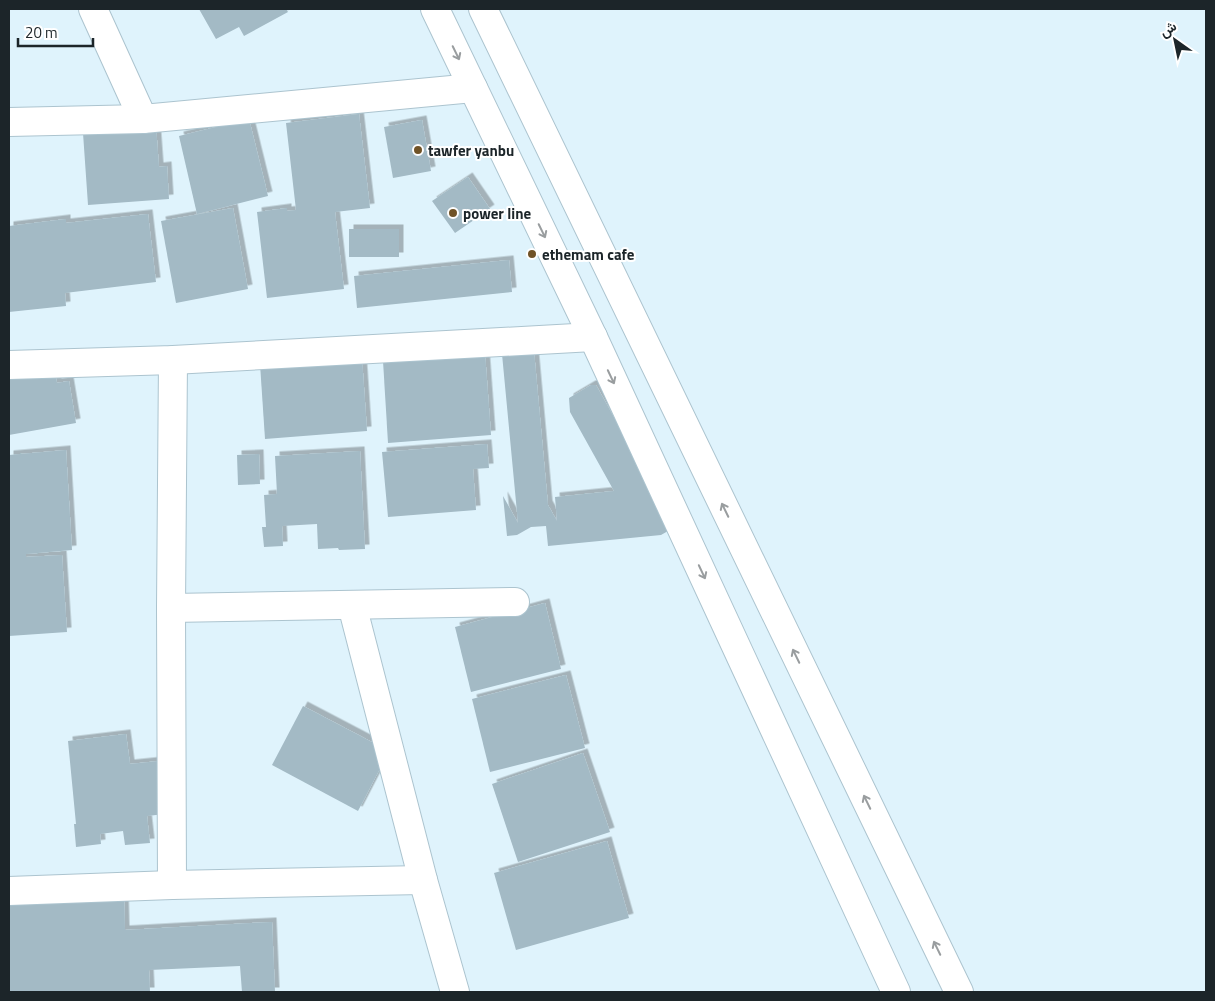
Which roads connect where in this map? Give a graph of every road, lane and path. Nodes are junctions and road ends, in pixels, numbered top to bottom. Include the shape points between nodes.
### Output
1 (93, 9) edge
2 (435, 9) edge
3 (483, 9) edge
4 (473, 88) junction
5 (143, 119) junction
6 (9, 122) edge
7 (593, 337) junction
8 (173, 360) junction
9 (9, 365) edge
10 (515, 602) dead end
11 (352, 605) junction
12 (171, 608) junction
13 (423, 880) junction
14 (172, 886) junction
15 (9, 891) edge
16 (455, 992) edge
17 (896, 992) edge
18 (959, 992) edge

1 - 5 street
2 -> 4 street
18 -> 3 street
4 - 5 street
4 -> 7 street
5 - 6 street
7 - 8 street
7 -> 17 street
8 - 9 street
8 - 12 street
10 - 11 street
11 - 12 street
11 - 13 street
12 - 14 street
13 - 14 street
13 - 16 street
14 - 15 street

